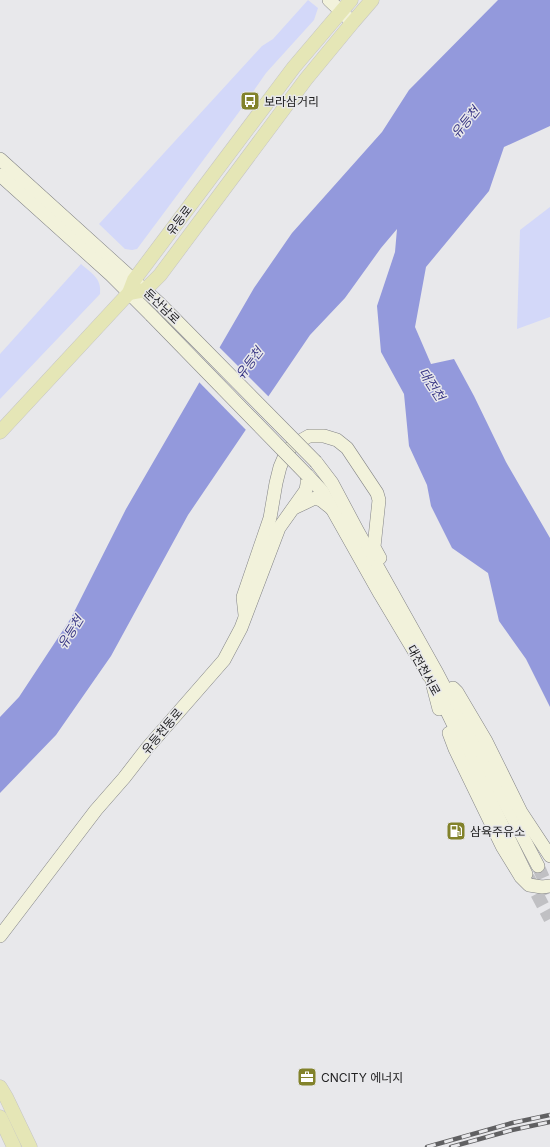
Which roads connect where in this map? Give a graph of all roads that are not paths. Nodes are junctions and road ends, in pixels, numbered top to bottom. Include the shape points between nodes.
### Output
1 (329, 0) edge
2 (372, 0) edge
3 (345, 4) edge
4 (355, 19) junction
5 (0, 159) edge
6 (0, 175) edge
7 (134, 280) junction
8 (146, 290) junction
9 (129, 293) junction
10 (0, 432) edge
11 (307, 475) junction
12 (292, 508) junction
13 (332, 509) junction
14 (401, 609) junction
15 (245, 618) junction
16 (435, 677) junction
17 (550, 856) tunnel mouth
18 (538, 866) tunnel mouth
19 (526, 874) tunnel mouth
20 (550, 886) edge
21 (3, 930) edge
22 (0, 1087) edge
23 (0, 1117) edge
24 (14, 1147) edge
25 (30, 1147) edge

1 - 3 main road
2 - 4 main road, 유등로
3 - 4 main road
3 - 7 main road, 유등로 via 294,67
4 - 8 main road, 유등로 via 306,79 160,275
5 - 7 main road, 둔산남로
6 - 9 main road, 둔산남로
7 - 8 main road, 둔산남로
7 - 9 main road, 유등로
8 - 9 main road
8 - 14 main road, 둔산남로, bridge via 316,462 332,483
9 - 10 main road, 유등로
9 - 11 main road, 둔산남로, bridge
11 - 12 main road, 유등천동로 via 306,490
11 - 13 main road, 대전천서로 via 322,492
12 - 13 main road via 315,498
12 - 15 main road, 유등천동로 via 279,528
13 - 16 main road, 대전천서로 via 380,594
14 - 15 main road via 396,585 374,547 379,500 377,493 347,448 337,440 324,436 309,436 293,445 280,467 270,518 243,597
14 - 16 main road, 둔산남로
15 - 21 main road, 유등천동로 via 224,660 148,746
16 - 17 main road via 457,692 486,741 520,812
16 - 18 main road
16 - 19 main road, 대전천서로
16 - 20 main road via 437,704 455,750 502,846 521,877 529,885
22 - 25 main road
23 - 24 main road

